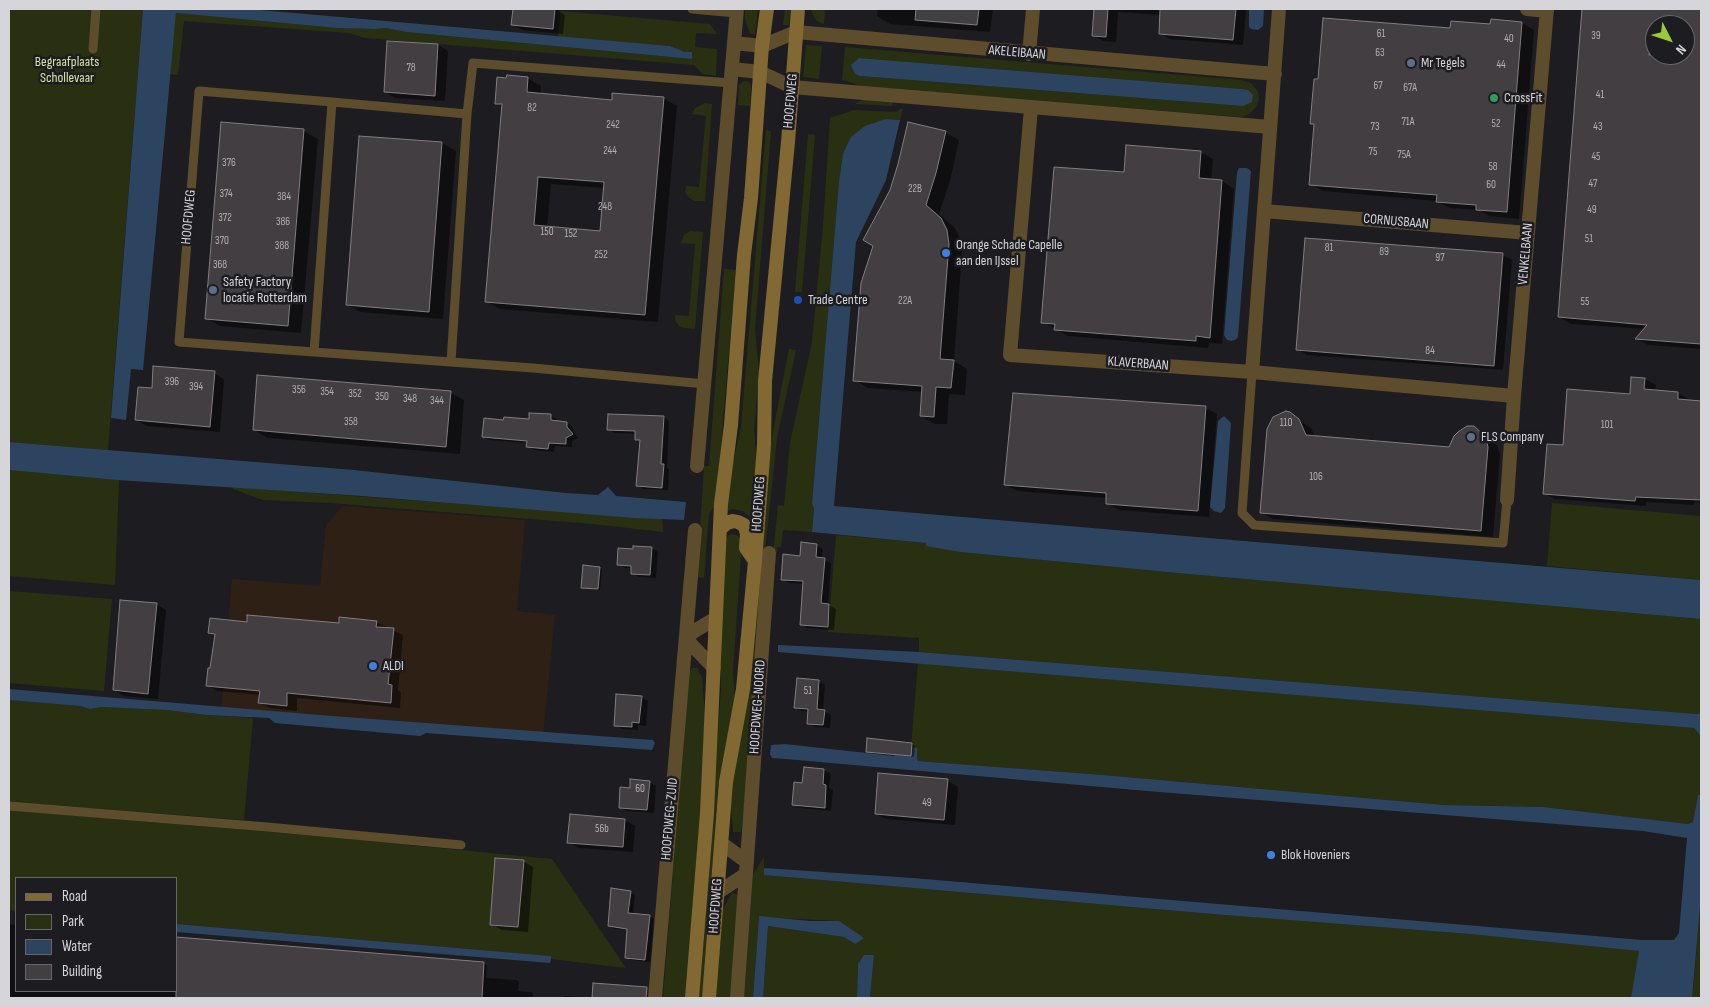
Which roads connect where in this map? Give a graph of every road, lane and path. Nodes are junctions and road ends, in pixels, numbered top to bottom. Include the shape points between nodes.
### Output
1 (96, 9) edge
2 (692, 9) edge
3 (767, 9) edge
4 (798, 9) edge
5 (1032, 9) edge
6 (1279, 9) edge
7 (1527, 9) edge
8 (1547, 10) edge
9 (736, 11) edge
10 (796, 32) junction
11 (734, 43) junction
12 (762, 46) junction
13 (93, 49) dead end
14 (1029, 54) junction
15 (760, 72) junction
16 (1274, 74) junction
17 (731, 76) junction
18 (792, 87) junction
19 (332, 102) junction
20 (1030, 108) junction
21 (467, 114) junction
22 (1270, 127) junction
23 (1264, 211) junction
24 (1528, 232) junction
25 (314, 352) junction
26 (451, 362) junction
27 (1252, 372) junction
28 (705, 384) junction
29 (1514, 396) junction
30 (697, 466) dead end
31 (1507, 500) joint
32 (720, 529) junction
33 (695, 530) dead end
34 (769, 553) dead end
35 (755, 561) junction
36 (716, 618) junction
37 (686, 639) junction
38 (714, 668) junction
39 (9, 806) edge
40 (722, 843) junction
41 (461, 845) dead end
42 (746, 868) junction
43 (717, 893) junction
44 (655, 998) edge
45 (692, 998) edge
46 (709, 998) edge
47 (737, 998) edge

1 - 13 lane
2 - 9 lane
3 - 12 main road, HOOFDWEG
4 - 10 main road, HOOFDWEG
5 - 14 street
6 - 16 street
7 - 8 street
8 - 24 street, VENKELBAAN
9 - 11 street
10 - 12 street, AKELEIBAAN
10 - 14 street, AKELEIBAAN
10 - 18 main road, HOOFDWEG
11 - 12 street
11 - 17 street
12 - 15 main road, HOOFDWEG
14 - 16 street, AKELEIBAAN
15 - 17 street
15 - 18 street
15 - 32 main road, HOOFDWEG
16 - 22 street
17 - 21 lane via 473,63
17 - 28 street
18 - 20 street
18 - 35 main road, HOOFDWEG via 765,381 764,445
19 - 21 lane, HOOFDWEG
19 - 25 lane
19 - 25 lane, HOOFDWEG via 199,91 180,342
20 - 22 street
20 - 27 street, KLAVERBAAN via 1010,355
21 - 26 lane
22 - 23 street
23 - 24 street, CORNUSBAAN
23 - 27 street
24 - 29 street, VENKELBAAN
25 - 26 lane, HOOFDWEG
26 - 28 lane, HOOFDWEG
27 - 29 street, KLAVERBAAN
27 - 31 lane via 1242,513 1254,525 1503,544
28 - 30 street
29 - 31 street, VENKELBAAN
32 - 35 main road via 733,521 744,526 746,548
32 - 36 main road, HOOFDWEG
33 - 37 street, HOOFDWEG-ZUID
34 - 42 street, HOOFDWEG-NOORD
35 - 40 main road, HOOFDWEG via 744,689 726,782
36 - 37 street
36 - 38 main road, HOOFDWEG
37 - 38 street
37 - 44 street, HOOFDWEG-ZUID
38 - 45 main road, HOOFDWEG via 708,813
39 - 41 lane
40 - 42 street
40 - 43 main road, HOOFDWEG
42 - 43 street
42 - 47 street, HOOFDWEG-NOORD
43 - 46 main road, HOOFDWEG

